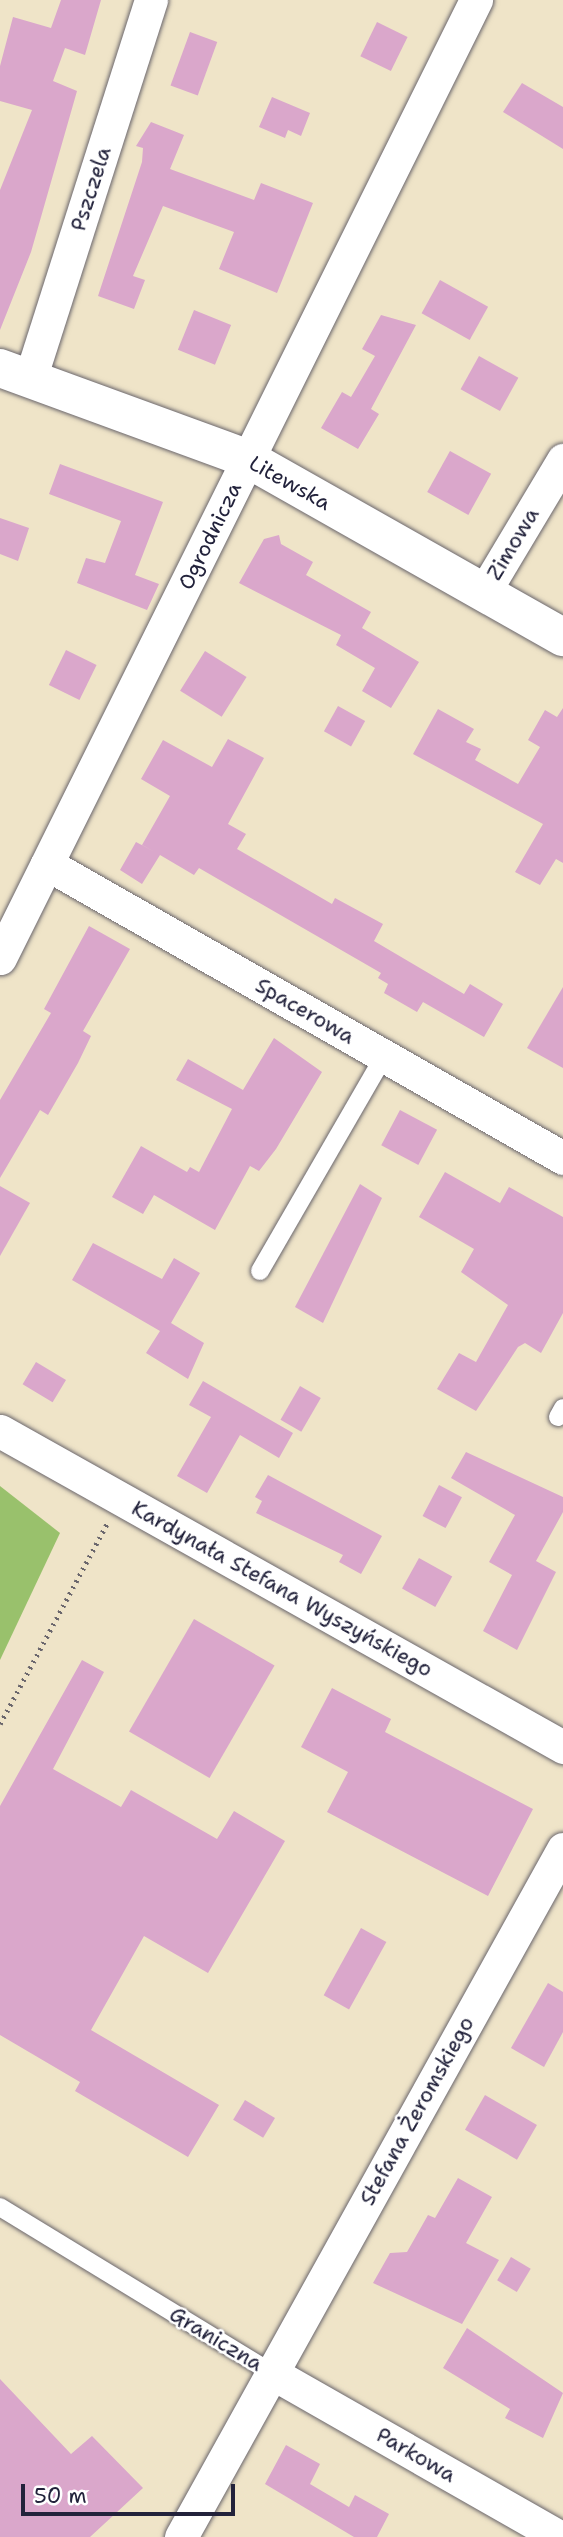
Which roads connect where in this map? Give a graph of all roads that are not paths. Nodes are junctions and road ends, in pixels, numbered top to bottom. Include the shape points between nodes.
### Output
1 (151, 0) edge
2 (476, 0) edge
3 (15, 373) edge
4 (248, 459) junction
5 (563, 460) edge
6 (484, 592) junction
7 (563, 637) edge
8 (47, 864) junction
9 (0, 958) edge
10 (384, 1056) junction
11 (563, 1158) edge
12 (260, 1271) dead end
13 (0, 1431) edge
14 (563, 1747) edge
15 (563, 1849) edge
16 (0, 2207) edge
17 (272, 2373) junction
18 (181, 2537) edge
19 (560, 2537) edge

1 - 3 street, Pszczela
2 - 4 street, Ogrodnicza
3 - 4 main road, Litewska
4 - 6 main road, Litewska
4 - 8 street, Ogrodnicza
5 - 6 street, Zimowa
6 - 7 main road, Litewska
8 - 9 street, Ogrodnicza
8 - 10 street, Spacerowa
10 - 11 street, Spacerowa
10 - 12 lane
13 - 14 street, Kardynała Stefana Wyszyńskiego
15 - 17 street, Stefana Żeromskiego
16 - 17 lane, Graniczna
17 - 18 street, Graniczna
17 - 19 street, Parkowa

